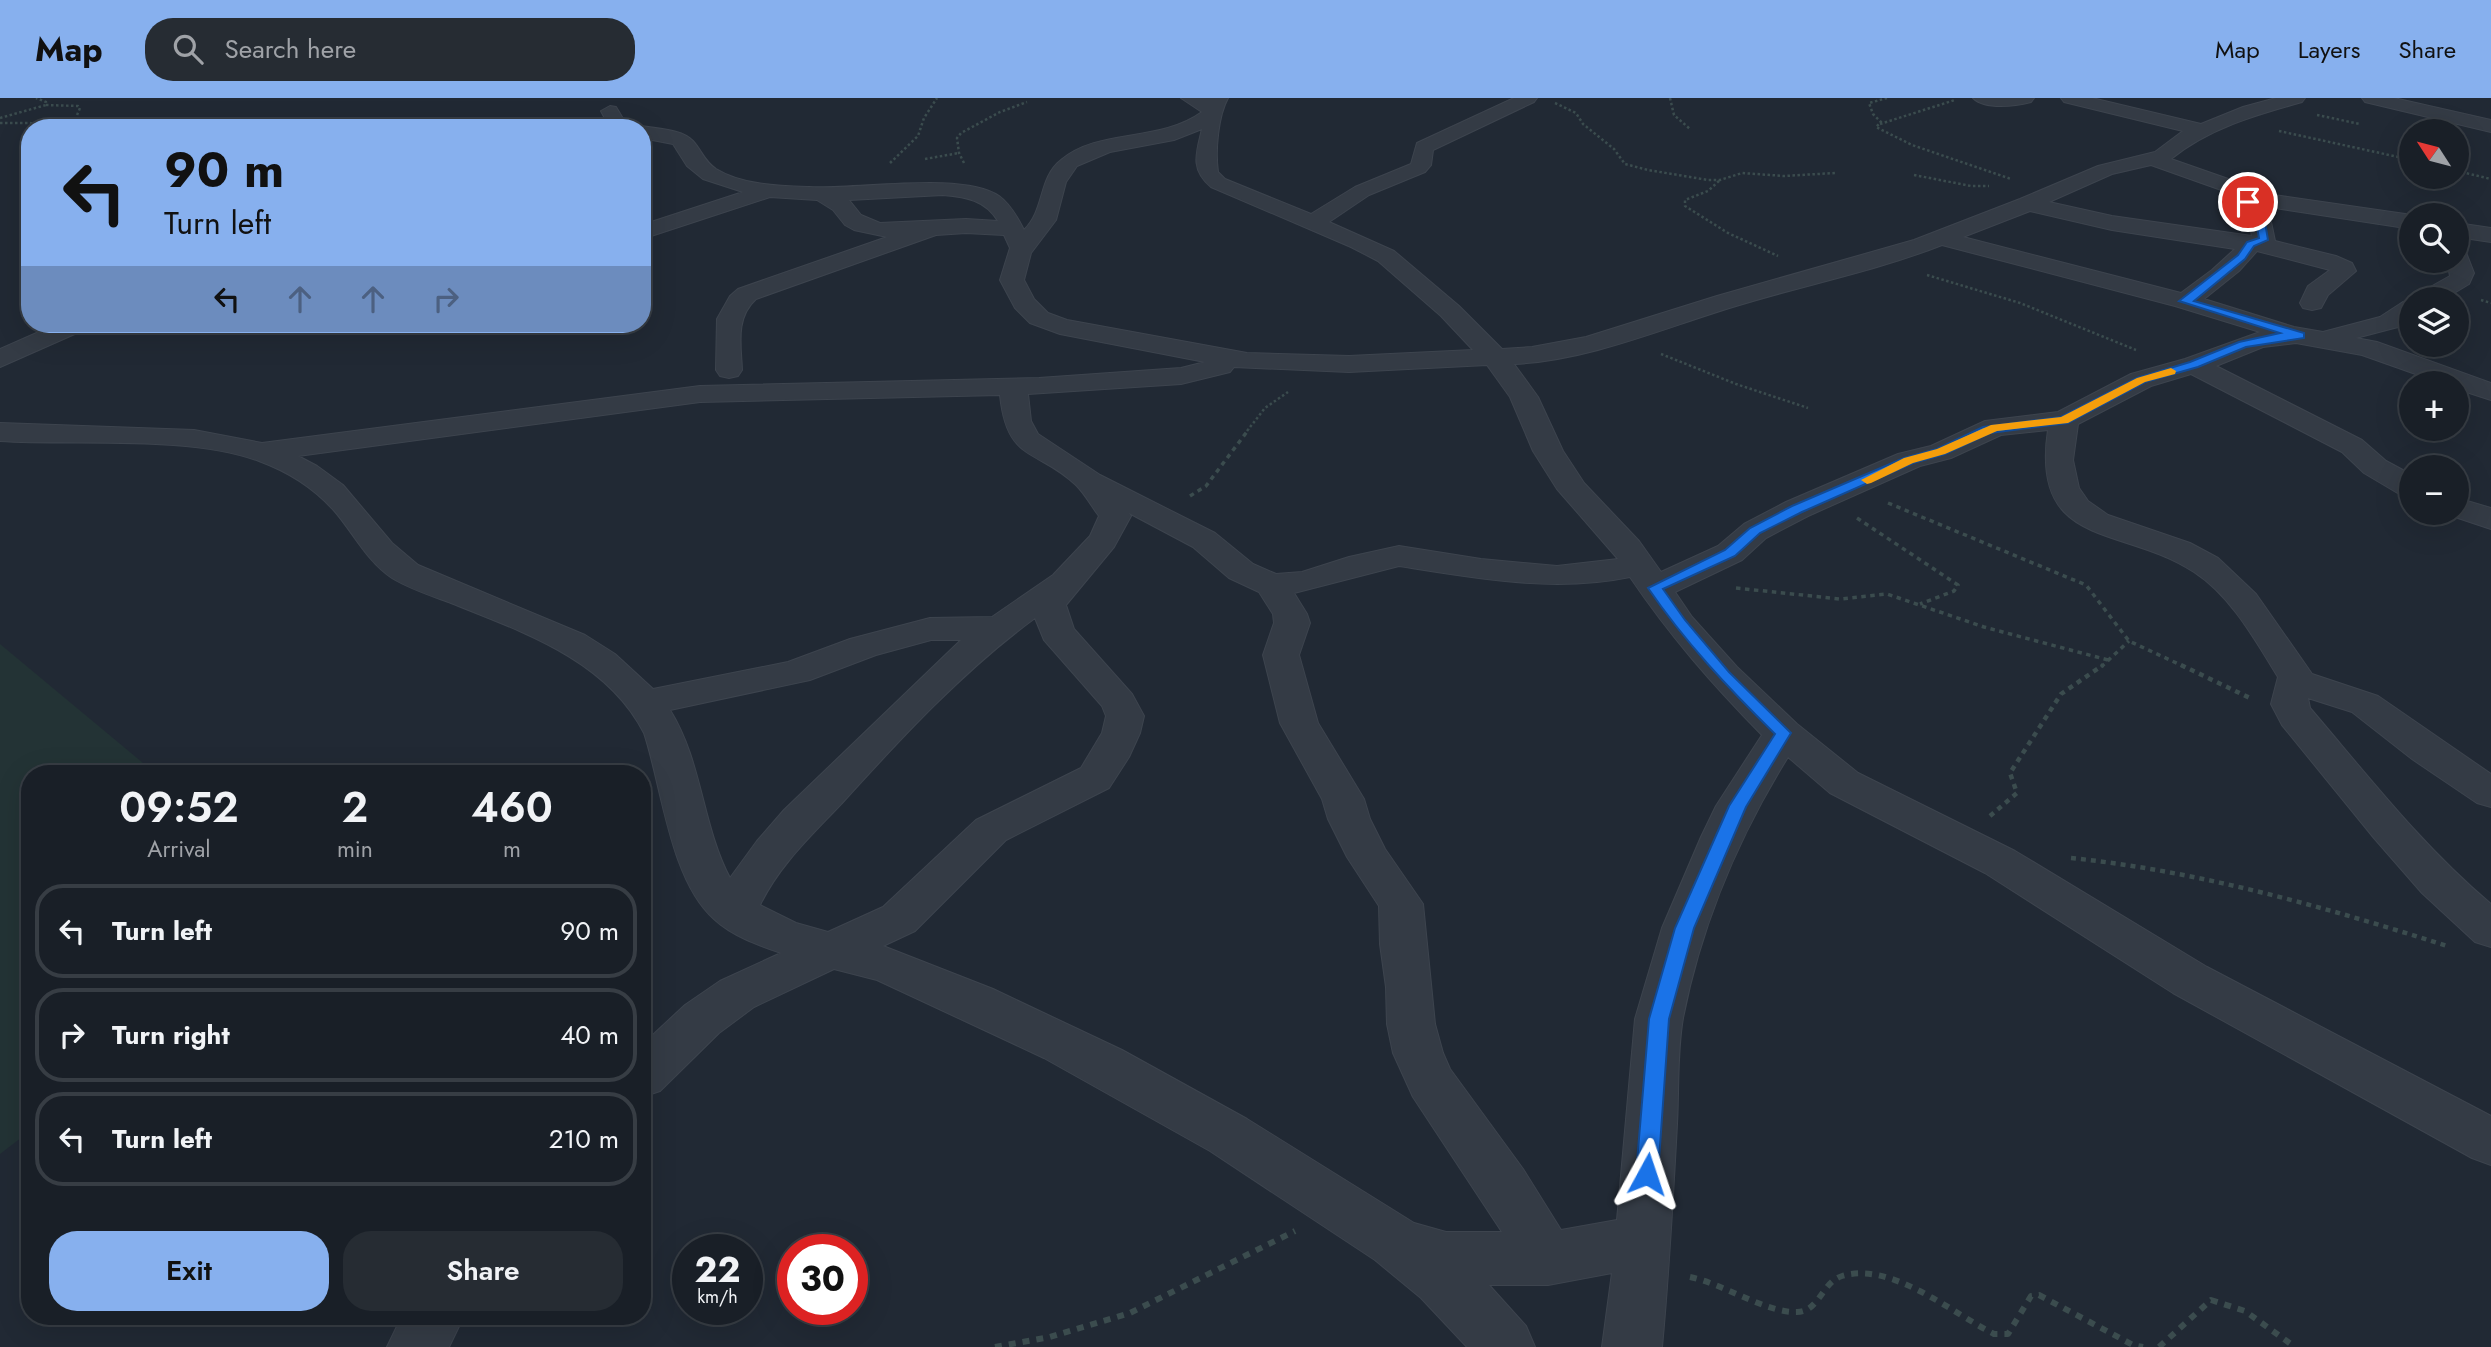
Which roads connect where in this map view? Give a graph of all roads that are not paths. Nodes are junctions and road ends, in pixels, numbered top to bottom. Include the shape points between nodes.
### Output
1 (1189, 98) edge
2 (1528, 98) edge
3 (1982, 98) edge
4 (2025, 98) edge
5 (2070, 98) edge
6 (2296, 98) edge
7 (2371, 98) edge
8 (1217, 103) edge
9 (610, 111) dead end
10 (614, 119) edge
11 (2491, 129) edge
12 (2201, 130) junction
13 (651, 134) edge
14 (2154, 159) junction
15 (772, 190) junction
16 (820, 193) junction
17 (2041, 195) junction
18 (2266, 199) junction
19 (2399, 220) edge
20 (1311, 224) junction
21 (651, 229) edge
22 (932, 229) junction
23 (2469, 232) edge
24 (2491, 235) edge
25 (1941, 237) junction
26 (1016, 238) junction
27 (2252, 243) junction
28 (2463, 273) edge
29 (2447, 287) edge
30 (2184, 301) junction
31 (2312, 303) dead end
32 (2399, 315) edge
33 (2379, 325) junction
34 (57, 333) edge
35 (2399, 335) edge
36 (2310, 337) junction
37 (1494, 358) junction
38 (0, 359) edge
39 (1247, 361) junction
40 (2194, 365) junction
41 (729, 370) dead end
42 (2437, 371) edge
43 (2469, 384) edge
44 (1013, 387) junction
45 (2491, 393) edge
46 (2064, 420) junction
47 (0, 432) edge
48 (263, 452) junction
49 (1087, 479) junction
50 (2399, 481) edge
51 (2469, 511) edge
52 (2491, 519) edge
53 (1654, 578) junction
54 (1063, 583) junction
55 (1272, 585) junction
56 (1001, 626) junction
57 (2296, 699) junction
58 (644, 703) junction
59 (1783, 733) junction
60 (2491, 793) edge
61 (735, 910) junction
62 (2491, 930) edge
63 (828, 952) junction
64 (651, 1067) edge
65 (2491, 1142) edge
66 (1396, 1244) junction
67 (1548, 1259) junction
68 (1641, 1259) junction
69 (1505, 1347) edge
70 (1632, 1347) edge

1 - 8 street
2 - 20 street via 1424,147 1418,168 1352,197
3 - 4 street
5 - 12 street
6 - 12 street
7 - 11 street
8 - 20 street via 1206,156 1208,174 1218,183
8 - 26 street via 1180,132 1095,150 1070,162 1052,185 1044,221
9 - 10 street
12 - 14 street
13 - 15 street via 679,139 686,145 688,157 706,173
14 - 17 street via 2105,170
14 - 18 street
15 - 16 street
15 - 21 street
16 - 22 street via 862,225 878,230
16 - 26 street via 944,190 980,195 1004,213
17 - 25 street
17 - 27 street via 2112,223
18 - 19 street
18 - 27 street via 2248,202 2264,235 2264,240
20 - 37 street via 1386,256 1424,287
22 - 26 street via 966,226
22 - 41 street via 747,294 729,315
23 - 24 street
25 - 30 street
25 - 37 street via 1591,344
26 - 39 street via 1012,280 1024,303 1039,318 1156,346
27 - 30 street via 2196,296
27 - 31 street via 2344,268 2317,291
28 - 29 street
30 - 36 street
32 - 33 street
33 - 35 street
33 - 36 street
34 - 38 street
36 - 40 street via 2250,342
36 - 42 street via 2384,352
37 - 39 street via 1334,364
37 - 53 street via 1524,397 1548,451 1572,489
39 - 44 street via 1181,376
40 - 46 street via 2141,380
40 - 50 street via 2353,446 2375,467
43 - 45 street
44 - 48 street via 700,394
44 - 49 street via 1017,421 1027,439
46 - 53 street via 1987,430 1941,452 1909,460 1755,531 1730,553
46 - 57 street via 2058,467 2068,502 2101,522 2194,558 2223,577 2249,608
47 - 48 street via 174,439
48 - 58 street via 328,488 384,557 406,572 576,643 615,672
49 - 54 street via 1115,516 1110,534
49 - 55 street via 1204,540 1241,571
51 - 52 street
53 - 55 street via 1601,573 1557,576 1399,556 1306,582
53 - 59 street via 1680,624
54 - 56 street
54 - 63 street via 1049,606 1057,632 1119,702 1125,716 1101,771 1083,785 990,830 899,919
55 - 67 street via 1292,623 1281,655 1299,723 1343,799 1368,857 1401,904 1411,1024 1418,1053 1431,1083 1504,1186
56 - 58 street via 930,629 797,672
56 - 61 street via 799,820 746,887
57 - 60 street via 2365,704
57 - 62 street via 2360,797 2448,894
58 - 61 street via 665,734 702,863 717,893
59 - 65 street via 1844,783 1987,855 2190,980
59 - 68 street via 1722,837 1685,928 1659,1019
61 - 63 street via 793,941
63 - 64 street via 737,994 702,1019
63 - 66 street via 876,962 933,983 1141,1083
66 - 67 street via 1446,1258
66 - 69 street via 1463,1299
67 - 68 street
68 - 70 street

